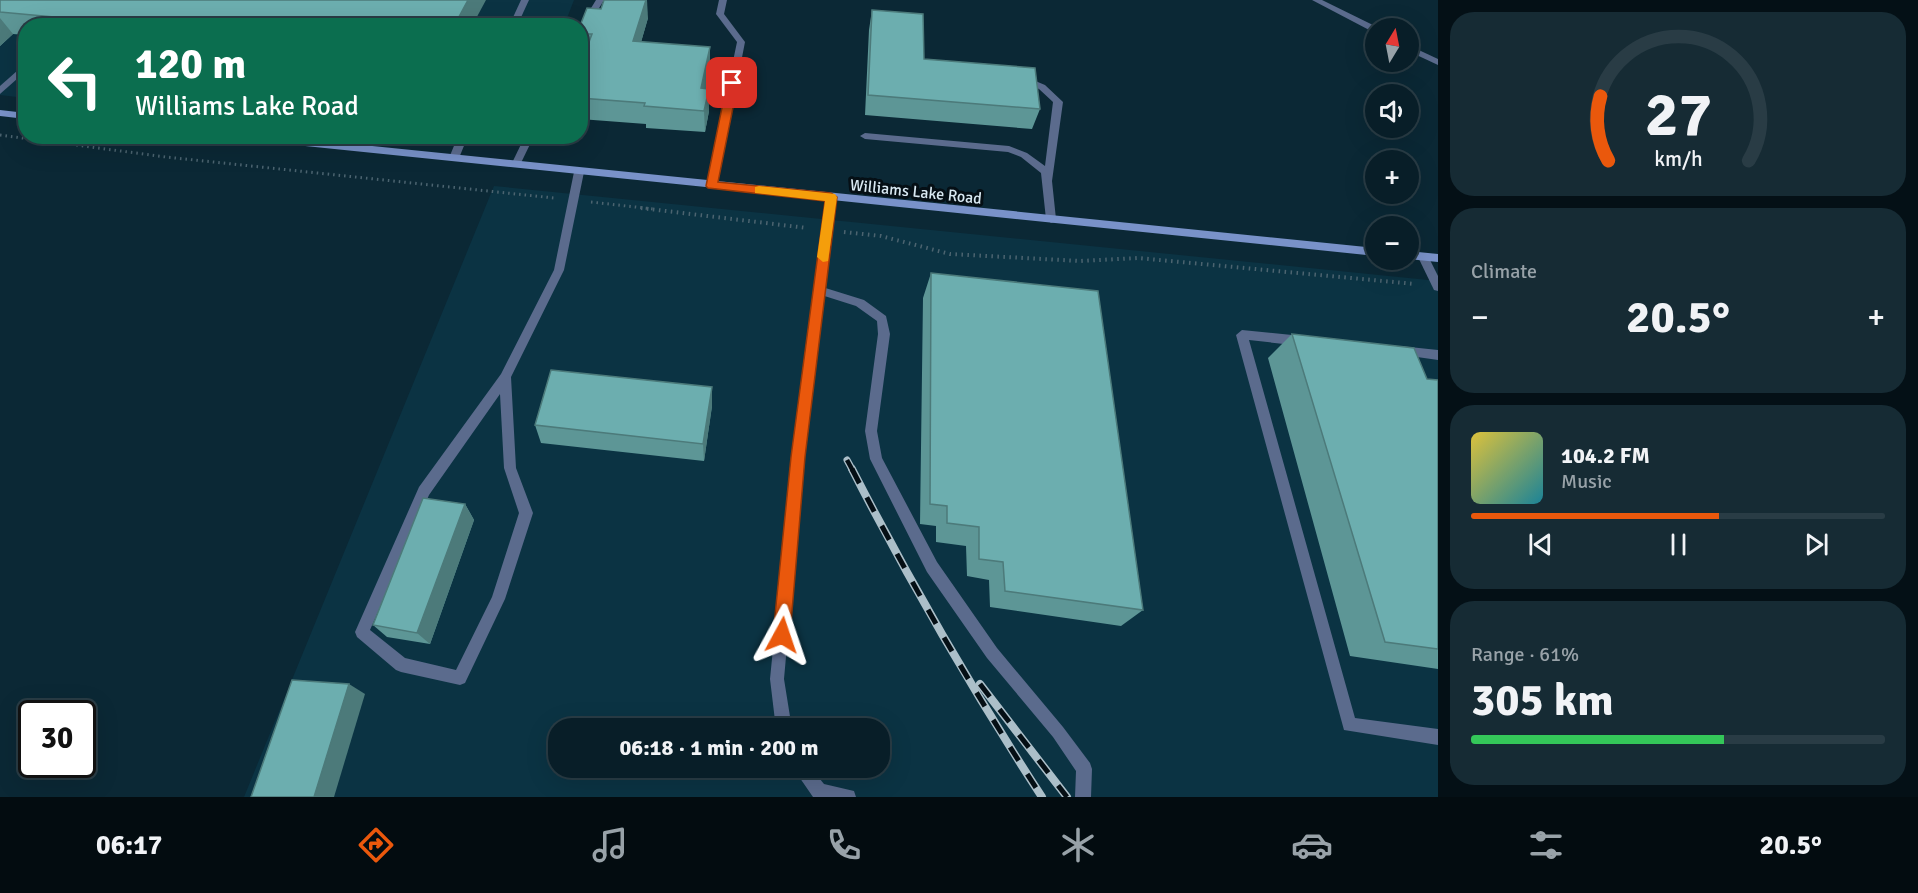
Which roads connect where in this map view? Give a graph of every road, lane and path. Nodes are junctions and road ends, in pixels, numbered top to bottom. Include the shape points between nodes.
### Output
1 (525, 0) edge
2 (600, 0) edge
3 (723, 0) edge
4 (1316, 0) edge
5 (517, 18) edge
6 (588, 20) edge
7 (1365, 24) edge
8 (1419, 52) edge
9 (1438, 62) edge
10 (18, 74) edge
11 (1013, 75) edge
12 (0, 91) edge
13 (0, 113) edge
14 (18, 115) edge
15 (0, 135) edge
16 (865, 136) dead end
17 (18, 137) edge
18 (68, 144) edge
19 (317, 144) edge
20 (460, 144) edge
21 (526, 144) edge
22 (454, 158) junction
23 (516, 165) junction
24 (579, 172) junction
25 (1048, 179) junction
26 (712, 186) junction
27 (831, 197) junction
28 (573, 200) junction
29 (1051, 219) junction
30 (827, 230) junction
31 (1365, 251) edge
32 (1419, 256) edge
33 (1423, 256) junction
34 (1438, 258) edge
35 (1438, 287) edge
36 (819, 290) junction
37 (1311, 342) edge
38 (1392, 350) edge
39 (1438, 355) edge
40 (505, 377) junction
41 (782, 718) edge
42 (1438, 737) edge
43 (808, 778) edge
44 (848, 797) edge
45 (1083, 797) edge

1 - 5 street
2 - 6 street
3 - 26 street via 720,14 741,42
4 - 7 street
8 - 9 street
10 - 12 street
11 - 25 street via 1037,83 1058,102
13 - 14 main road
15 - 17 path
16 - 25 street via 1009,150 1024,154 1046,172
18 - 28 path
19 - 22 main road, Williams Lake Road
20 - 22 street
21 - 23 street
22 - 23 main road, Williams Lake Road
23 - 24 main road, Williams Lake Road
24 - 26 main road, Williams Lake Road
24 - 28 street
25 - 29 street
26 - 27 main road, Williams Lake Road
27 - 29 main road, Williams Lake Road
27 - 30 street
28 - 30 path
28 - 40 street via 559,270
29 - 31 main road, Williams Lake Road
30 - 35 path via 881,236 950,254 1080,261 1138,258
30 - 36 street
32 - 33 main road
33 - 34 main road
33 - 35 street
36 - 41 street via 777,679
36 - 45 street via 860,303 882,319 884,334 871,431 876,459 932,567 992,653 1084,769
37 - 42 street via 1242,335 1349,725
38 - 39 street
40 - 40 street via 510,468 526,513 498,599 460,678 400,665 362,633 424,491
43 - 44 street via 819,792

